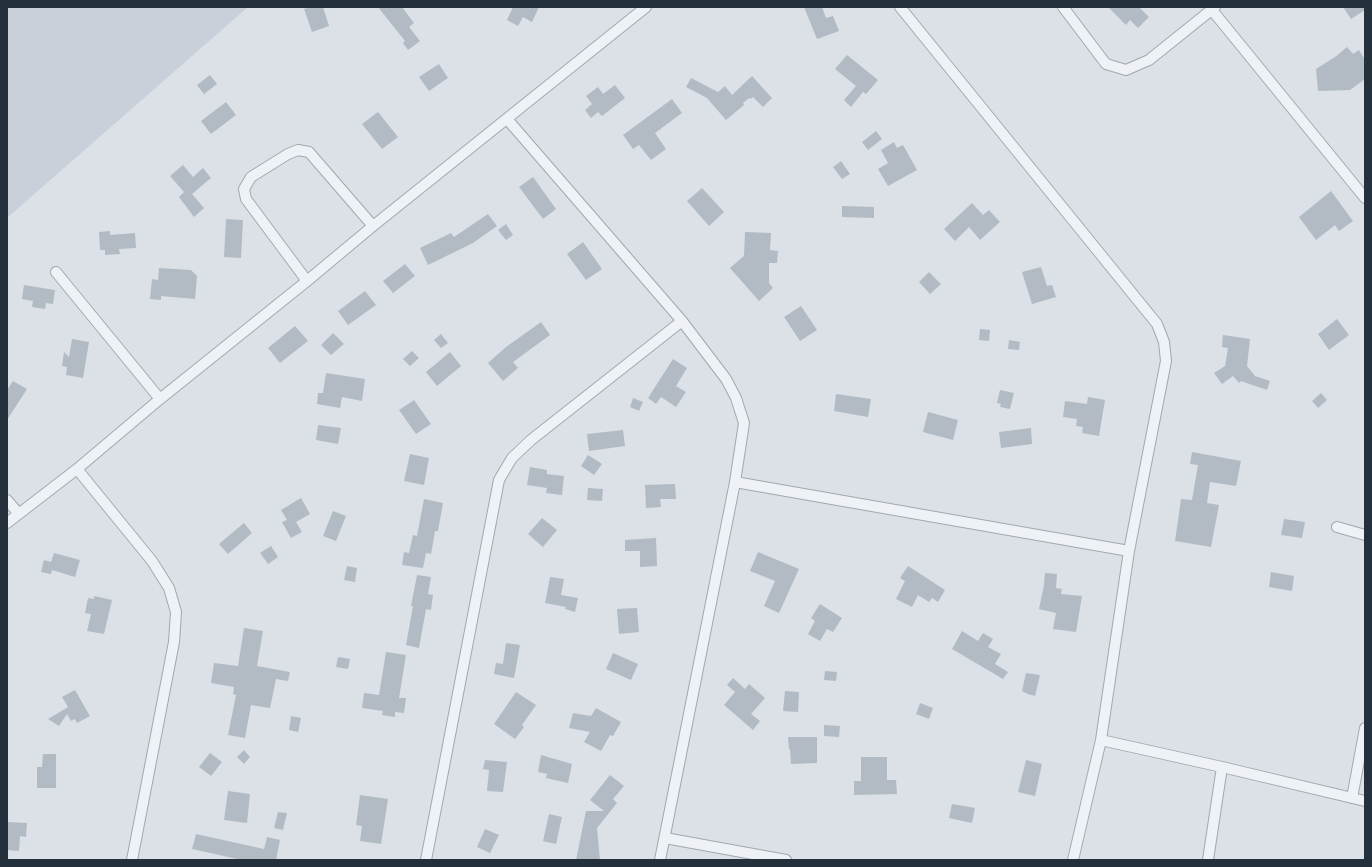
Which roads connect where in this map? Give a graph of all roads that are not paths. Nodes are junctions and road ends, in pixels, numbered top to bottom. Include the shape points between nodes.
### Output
1 (646, 7) edge
2 (900, 7) edge
3 (1063, 7) edge
4 (1213, 8) edge
5 (508, 119) junction
6 (1365, 198) edge
7 (373, 226) junction
8 (56, 272) dead end
9 (307, 281) junction
10 (682, 321) junction
11 (160, 399) junction
12 (76, 470) junction
13 (735, 482) junction
14 (7, 500) edge
15 (19, 514) junction
16 (7, 524) edge
17 (1337, 527) dead end
18 (1365, 535) edge
19 (1129, 551) junction
20 (1365, 728) edge
21 (1101, 740) junction
22 (1222, 766) junction
23 (1352, 798) junction
24 (1365, 801) edge
25 (665, 838) junction
26 (132, 860) edge
27 (426, 860) edge
28 (660, 860) edge
29 (786, 860) edge
30 (1073, 860) edge
31 (1208, 860) edge

1 - 5 street
2 - 19 street via 1157,324 1164,342 1166,361
3 - 4 street via 1106,64 1126,70 1149,60
4 - 6 street
5 - 7 street
5 - 10 street
7 - 9 street
7 - 9 street via 309,152 298,150 288,154 251,177 244,189 246,199
8 - 11 street
9 - 11 street
10 - 13 street via 726,379 736,398 744,423
10 - 27 street via 532,440 512,458 499,480
11 - 12 street
12 - 15 street
12 - 26 street via 152,561 169,588 176,612 174,642
13 - 19 street
13 - 25 street
14 - 15 street
15 - 16 street
17 - 18 street
19 - 21 street
20 - 23 street
21 - 22 street
21 - 30 street
22 - 23 street
22 - 31 street
23 - 24 street
25 - 28 street
25 - 29 street

